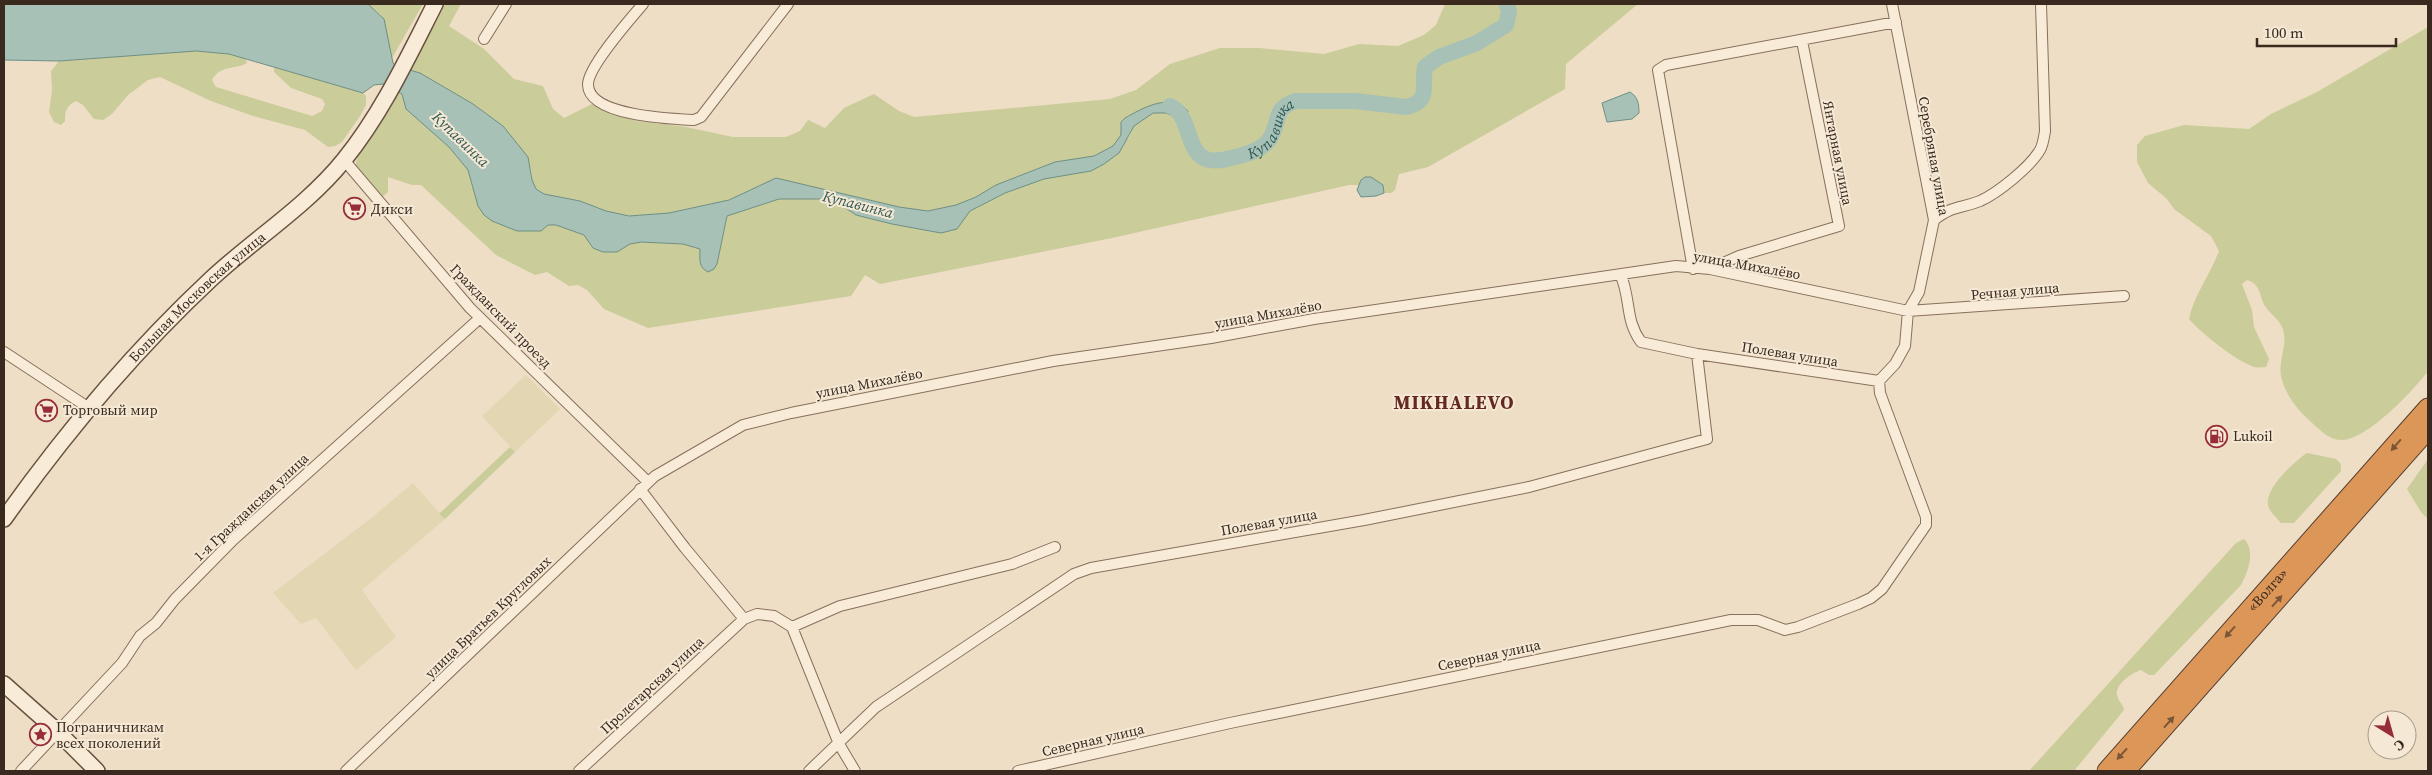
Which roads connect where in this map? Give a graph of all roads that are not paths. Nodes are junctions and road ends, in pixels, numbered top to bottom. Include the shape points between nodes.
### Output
1 (435, 4) edge
2 (506, 4) edge
3 (643, 4) edge
4 (788, 4) edge
5 (1892, 4) edge
6 (2041, 4) edge
7 (1896, 22) junction
8 (484, 40) dead end
9 (1802, 41) junction
10 (344, 160) junction
11 (1934, 220) junction
12 (1693, 269) junction
13 (1710, 270) junction
14 (1620, 276) junction
15 (2124, 296) dead end
16 (1908, 311) junction
17 (480, 318) junction
18 (4, 352) edge
19 (1698, 354) junction
20 (1879, 381) junction
21 (89, 408) junction
22 (2428, 408) edge
23 (2428, 429) edge
24 (644, 486) junction
25 (4, 519) edge
26 (1055, 547) dead end
27 (744, 619) junction
28 (792, 627) junction
29 (4, 684) edge
30 (57, 731) junction
31 (839, 744) junction
32 (21, 771) edge
33 (97, 771) edge
34 (346, 771) edge
35 (579, 771) edge
36 (809, 771) edge
37 (855, 771) edge
38 (1018, 771) edge
39 (2107, 771) edge
40 (2125, 771) edge

1 - 10 main road, Большая Московская улица via 385,99
2 - 8 street
3 - 4 street via 592,69 587,84 595,97 629,114 694,120 701,117
5 - 7 street, Серебряная улица
6 - 11 street via 2045,131 2040,149 2029,164 1997,190 1979,201 1948,210
7 - 9 street
7 - 11 street, Серебряная улица
9 - 12 street via 1666,65 1658,70
9 - 13 street, Янтарная улица via 1838,226 1739,256
10 - 17 street, Гражданский проезд
10 - 21 main road, Большая Московская улица via 319,187 168,320
11 - 16 street, Серебряная улица via 1919,292
12 - 13 street, улица Михалёво
12 - 14 street, улица Михалёво via 1676,266
13 - 16 street, улица Михалёво
14 - 19 street, Полевая улица via 1626,288 1632,329 1640,342
14 - 24 street, улица Михалёво via 1314,319 1053,361 790,413 743,426 666,469
15 - 16 street, Речная улица
16 - 20 street via 1905,346 1895,364
17 - 24 street, Гражданский проезд
17 - 30 street, 1-я Гражданская улица via 233,540 140,636 122,663
18 - 21 street
19 - 20 street, Полевая улица
19 - 31 street, Полевая улица via 1707,439 1529,487 1091,568 1066,578 876,707
20 - 38 street, Северная улица via 1880,393 1926,517 1926,525 1882,589 1871,598 1785,630 1758,620 1732,620 1230,722
21 - 25 main road, Большая Московская улица
22 -> 39 highway, «Волга»
40 -> 23 highway, «Волга»
24 - 27 street, Гражданский проезд via 685,548
24 - 34 street, улица Братьев Кругловых
26 - 28 street via 1012,564 840,606
27 - 28 street via 758,614 774,616
27 - 35 street, Пролетарская улица
28 - 31 street
29 - 30 main road
30 - 32 street, 1-я Гражданская улица
30 - 33 main road
31 - 36 street, Полевая улица
31 - 37 street

